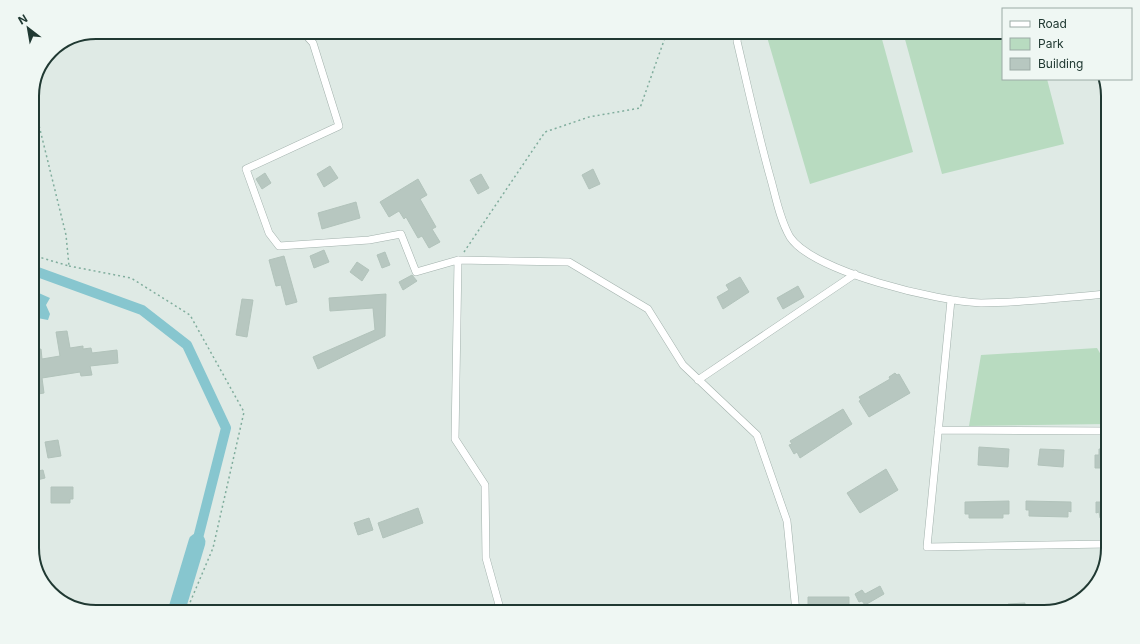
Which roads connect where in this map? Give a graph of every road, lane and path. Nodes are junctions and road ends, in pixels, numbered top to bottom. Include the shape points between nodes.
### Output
1 (309, 39) edge
2 (665, 39) edge
3 (737, 39) edge
4 (39, 125) edge
5 (39, 257) edge
6 (458, 260) junction
7 (69, 266) junction
8 (855, 274) junction
9 (1101, 295) edge
10 (951, 300) junction
11 (698, 380) junction
12 (938, 430) junction
13 (1101, 431) edge
14 (1101, 544) edge
15 (189, 605) edge
16 (499, 605) edge
17 (795, 605) edge

1 - 6 street via 313,43 338,126 246,169 269,233 279,246 369,240 401,234 416,272
2 - 6 path via 640,108 588,117 545,132
3 - 8 street via 757,127 781,216 790,236 796,244 818,258
4 - 7 path via 66,235
5 - 7 path
6 - 11 street via 569,262 648,309 683,365
6 - 16 street via 456,438 485,485 486,558
7 - 15 path via 131,278 190,315 244,412 213,548
8 - 10 street
8 - 11 street
9 - 10 street via 1010,302 980,303
10 - 12 street
11 - 17 street via 756,435 787,521
12 - 13 street
12 - 14 street via 927,547

